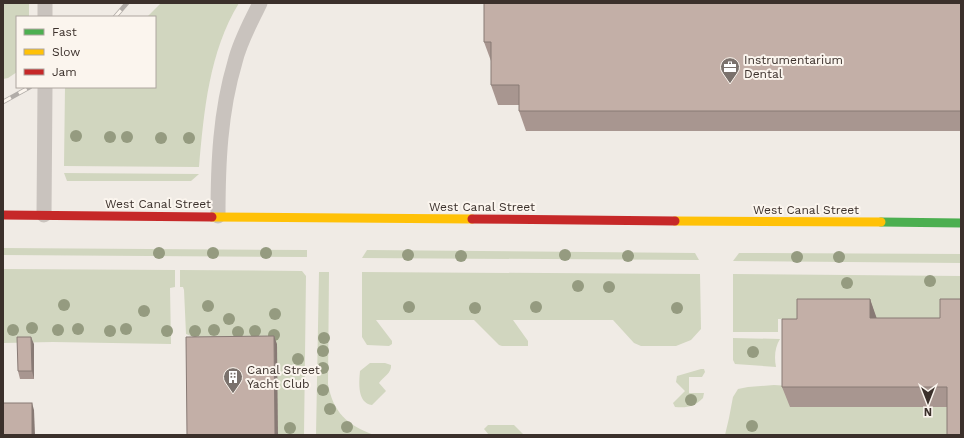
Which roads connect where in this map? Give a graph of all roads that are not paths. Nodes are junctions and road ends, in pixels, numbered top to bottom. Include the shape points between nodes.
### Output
1 (45, 3) edge
2 (260, 3) edge
3 (45, 16) edge
4 (45, 88) edge
5 (3, 215) edge
6 (44, 215) junction
7 (218, 216) junction
8 (961, 222) edge

1 - 3 lane
2 - 7 lane via 235,61 228,91 218,166
4 - 6 lane
5 - 6 street, West Canal Street
6 - 7 street, West Canal Street
7 - 8 street, West Canal Street

